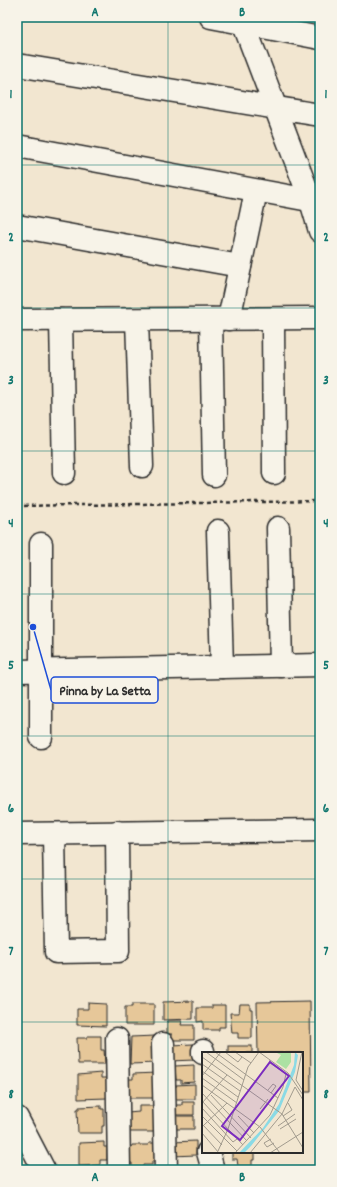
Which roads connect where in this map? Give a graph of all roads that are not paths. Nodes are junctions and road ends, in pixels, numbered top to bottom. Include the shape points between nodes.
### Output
1 (210, 17) edge
2 (242, 20) edge
3 (320, 38) edge
4 (17, 65) edge
5 (277, 109) junction
6 (320, 115) edge
7 (17, 146) edge
8 (256, 191) junction
9 (316, 202) edge
10 (17, 226) edge
11 (320, 231) edge
12 (240, 266) junction
13 (320, 318) edge
14 (220, 319) junction
15 (17, 320) edge
16 (61, 320) junction
17 (137, 320) junction
18 (273, 320) junction
19 (142, 466) dead end
20 (64, 473) dead end
21 (274, 473) dead end
22 (214, 475) dead end
23 (278, 528) dead end
24 (218, 531) dead end
25 (41, 544) dead end
26 (320, 665) edge
27 (281, 666) junction
28 (222, 667) junction
29 (41, 670) junction
30 (17, 671) edge
31 (41, 737) dead end
32 (320, 830) edge
33 (117, 832) junction
34 (17, 834) edge
35 (54, 834) junction
36 (117, 1039) dead end
37 (163, 1044) dead end
38 (17, 1118) edge
39 (208, 1153) edge
40 (44, 1170) edge
41 (119, 1170) edge
42 (166, 1170) edge
43 (213, 1170) edge

1 - 2 street
2 - 3 street
2 - 5 street
4 - 5 street
5 - 6 street
5 - 9 street
7 - 8 street
8 - 9 street
8 - 12 street
9 - 11 street
10 - 12 street
12 - 14 street
13 - 18 street
14 - 17 street
14 - 18 street
14 - 22 street
15 - 16 street
16 - 17 street
16 - 20 street
17 - 19 street
18 - 21 street
23 - 27 street
24 - 28 street
25 - 29 street
26 - 27 street
27 - 28 street
28 - 29 street
29 - 30 street
29 - 31 street
32 - 33 street
33 - 35 street
33 - 35 street via 118,951 56,952
34 - 35 street
36 - 41 street
37 - 42 street
38 - 40 street
39 - 43 street

